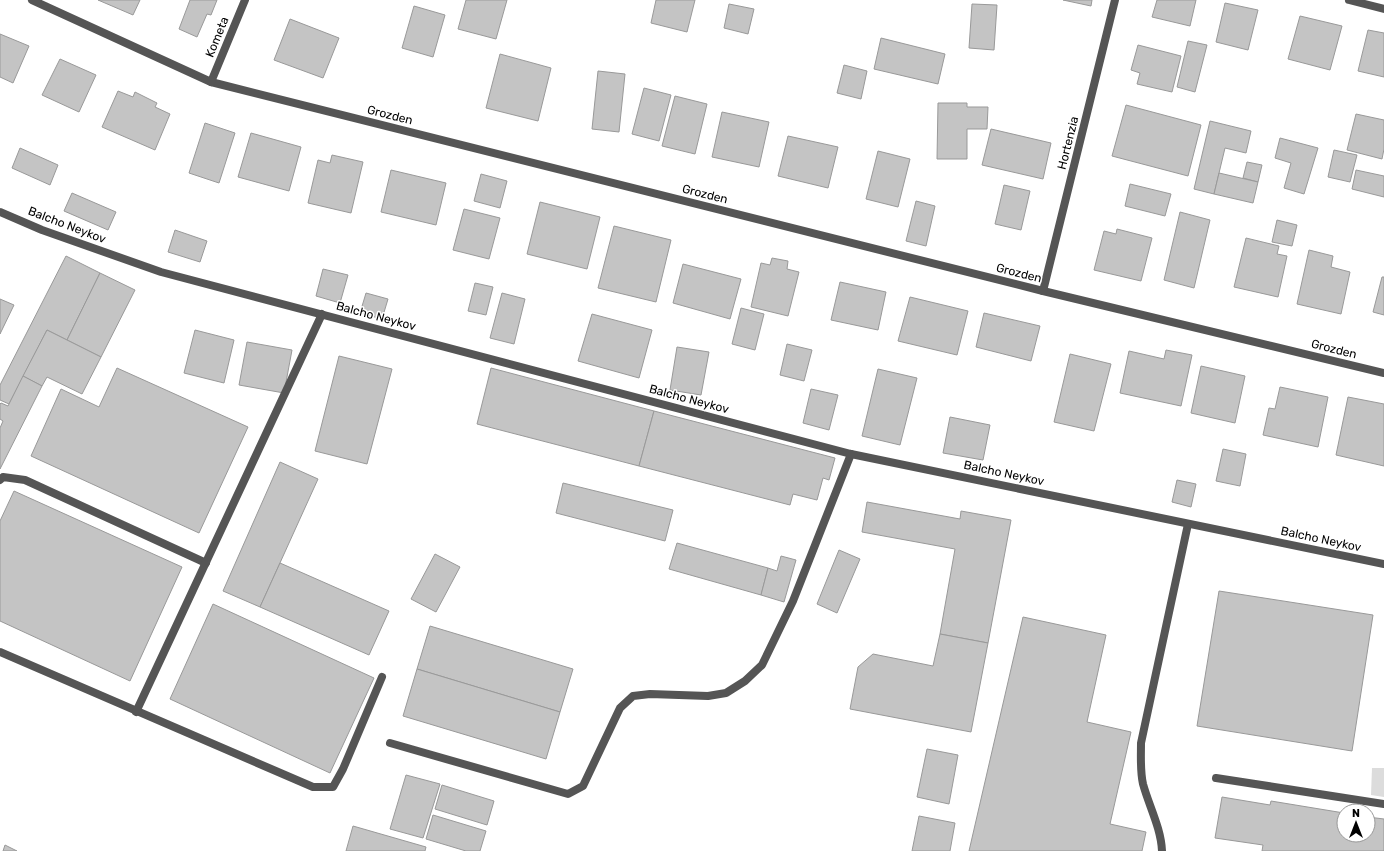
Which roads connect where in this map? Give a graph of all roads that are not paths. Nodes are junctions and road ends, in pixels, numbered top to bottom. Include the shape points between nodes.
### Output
1 (32, 0) edge
2 (244, 0) edge
3 (1115, 0) edge
4 (1349, 0) edge
5 (1384, 9) edge
6 (211, 82) junction
7 (0, 212) edge
8 (1044, 291) junction
9 (322, 314) junction
10 (1384, 373) edge
11 (851, 454) junction
12 (0, 480) edge
13 (1188, 524) junction
14 (206, 563) junction
15 (1384, 564) edge
16 (0, 652) edge
17 (382, 677) dead end
18 (136, 712) junction
19 (390, 743) dead end
20 (1216, 778) dead end
21 (1384, 804) edge
22 (1162, 851) edge

1 - 6 street, Grozden
2 - 6 street, Kometa
3 - 8 street, Hortenzia
4 - 5 street
6 - 8 street, Grozden
7 - 9 street, Balcho Neykov via 42,230 161,272
8 - 10 street, Grozden
9 - 11 street, Balcho Neykov
9 - 14 street
11 - 13 street, Balcho Neykov
11 - 19 street via 794,601 762,665 745,681 726,693 708,696 633,696 620,708 583,786 568,794
12 - 14 street via 3,477 25,480
13 - 15 street, Balcho Neykov
13 - 22 street via 1140,763 1143,784 1156,821
14 - 18 street
16 - 18 street
17 - 18 street via 333,787 313,787
20 - 21 street

